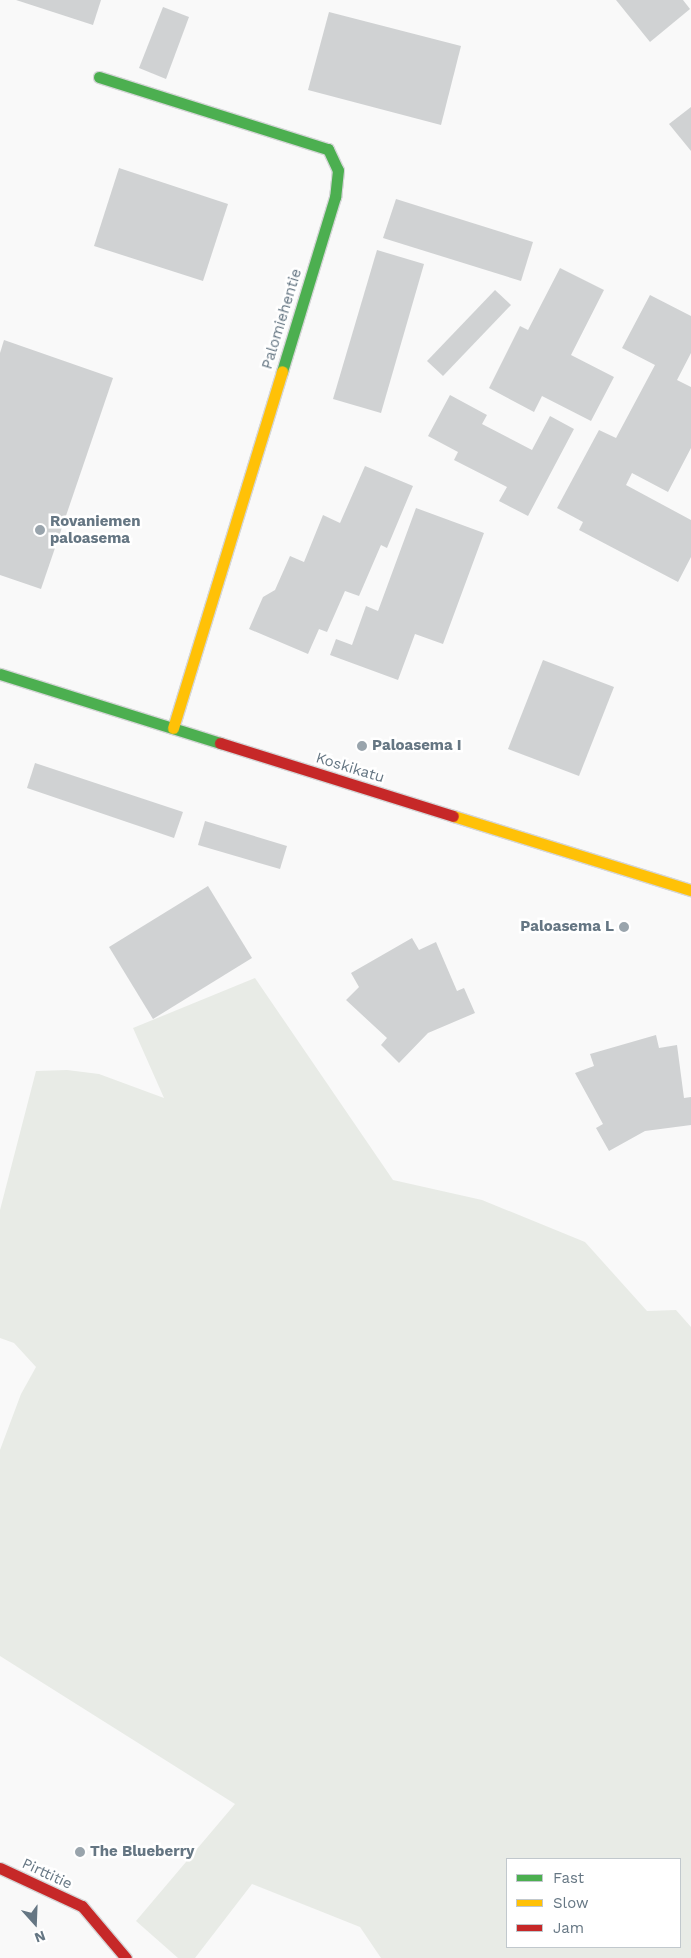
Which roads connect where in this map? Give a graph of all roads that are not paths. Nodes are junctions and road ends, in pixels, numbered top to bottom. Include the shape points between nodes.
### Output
1 (98, 77) dead end
2 (0, 674) edge
3 (172, 728) junction
4 (691, 890) edge
5 (0, 1868) edge
6 (126, 1958) edge

1 - 3 street, Palomiehentie via 328,149 338,170 334,196
2 - 3 street, Koskikatu
3 - 4 street, Koskikatu
5 - 6 street, Pirttitie via 82,1906

